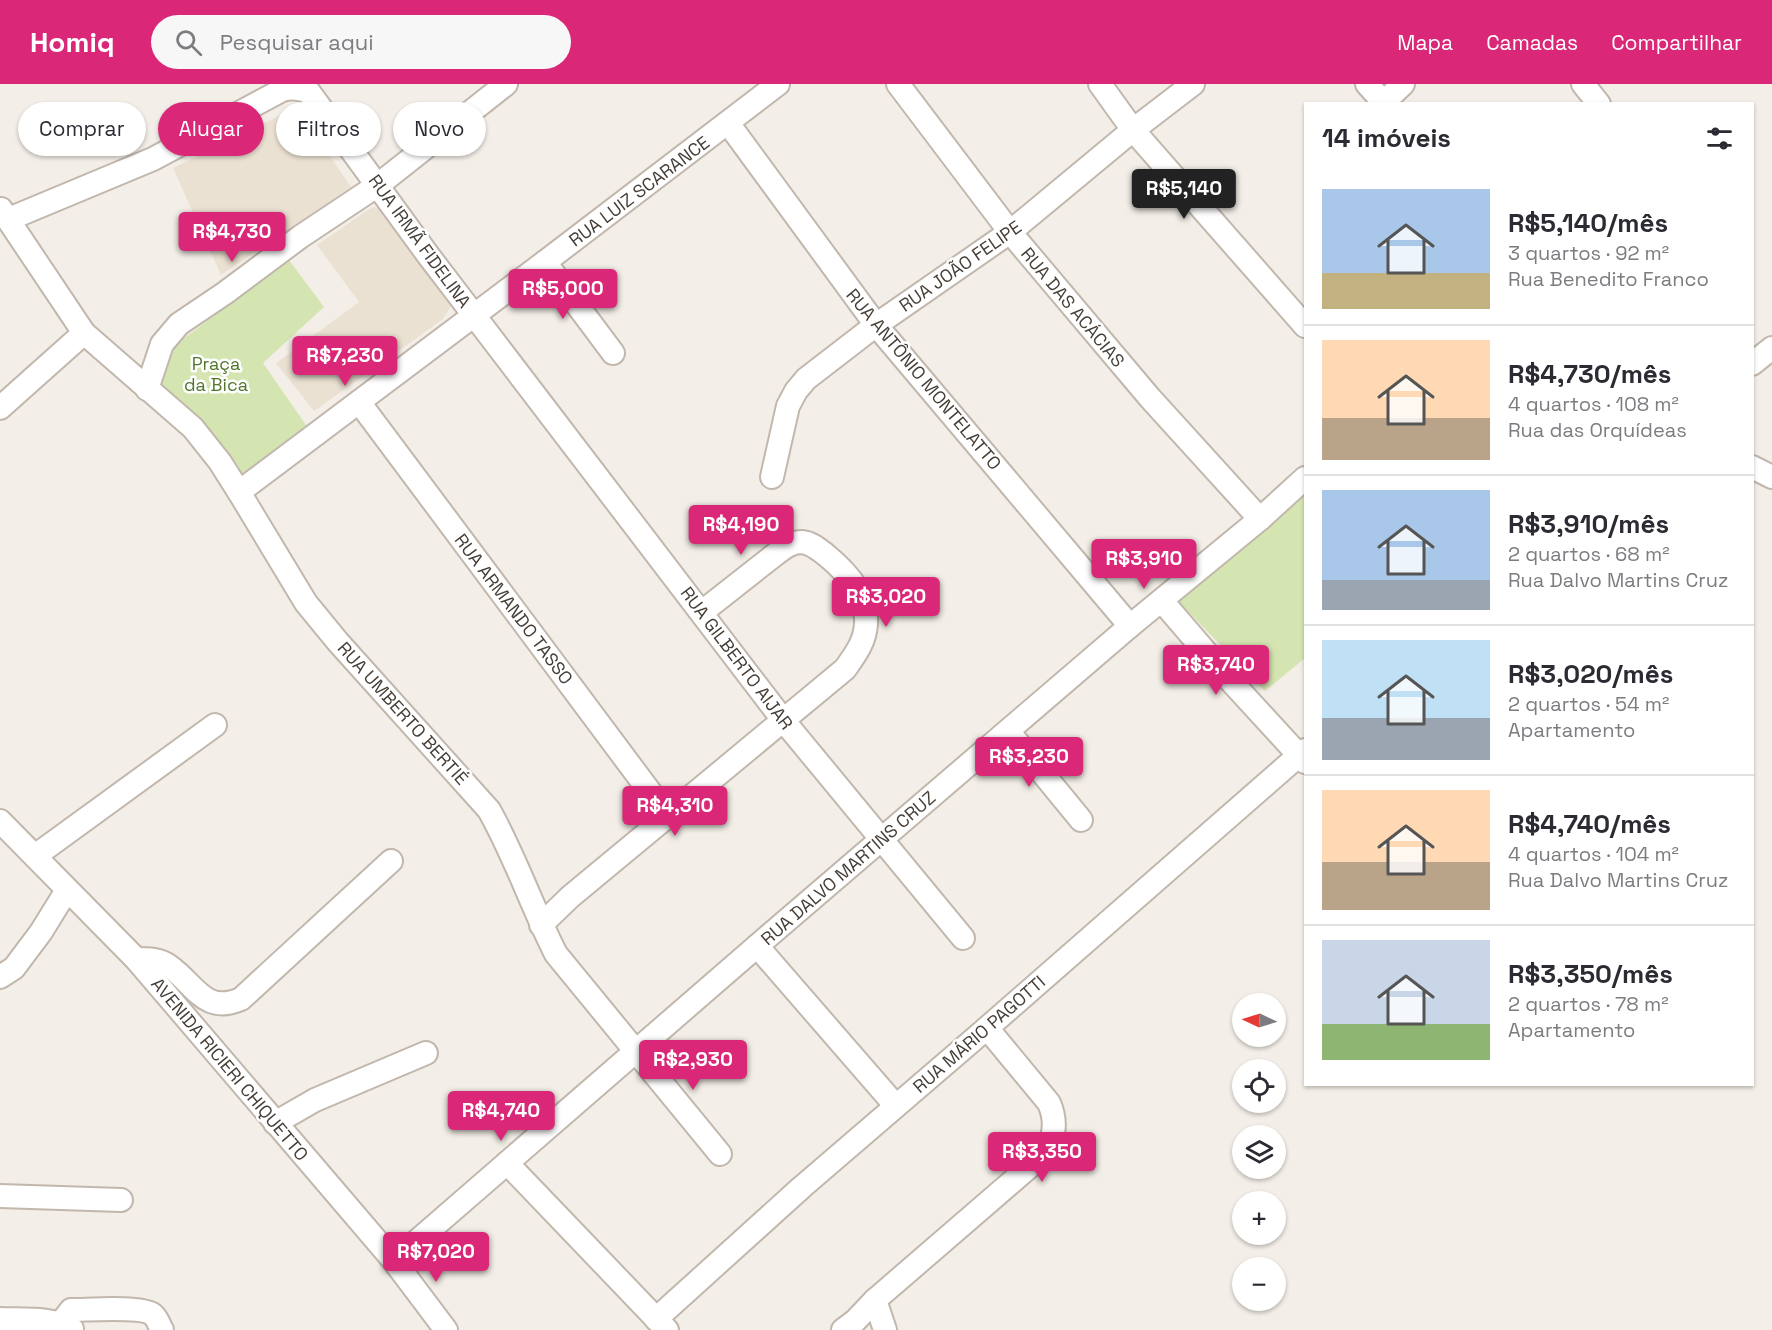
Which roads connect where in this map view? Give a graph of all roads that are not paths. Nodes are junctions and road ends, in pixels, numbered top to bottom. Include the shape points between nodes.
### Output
1 (506, 84) edge
2 (778, 84) edge
3 (898, 84) edge
4 (1100, 84) edge
5 (1193, 84) edge
6 (1367, 84) edge
7 (1403, 84) edge
8 (1583, 84) edge
9 (298, 86) edge
10 (1383, 102) edge
11 (1385, 102) edge
12 (1597, 102) edge
13 (728, 123) junction
14 (1133, 130) junction
15 (378, 185) junction
16 (4, 214) edge
17 (1010, 232) junction
18 (545, 262) junction
19 (474, 315) junction
20 (876, 325) junction
21 (1304, 325) edge
22 (84, 333) junction
23 (1772, 348) edge
24 (613, 352) dead end
25 (1754, 362) edge
26 (147, 389) junction
27 (359, 402) junction
28 (0, 408) edge
29 (1754, 468) edge
30 (772, 477) dead end
31 (1772, 477) edge
32 (1304, 479) edge
33 (240, 492) junction
34 (1260, 519) junction
35 (1162, 601) junction
36 (702, 612) junction
37 (1130, 626) junction
38 (783, 720) junction
39 (215, 725) dead end
40 (1008, 731) junction
41 (1303, 756) edge
42 (669, 816) junction
43 (0, 820) edge
44 (1081, 820) dead end
45 (882, 839) junction
46 (35, 856) junction
47 (391, 861) dead end
48 (68, 890) junction
49 (541, 925) junction
50 (963, 938) dead end
51 (758, 946) junction
52 (136, 958) junction
53 (0, 977) edge
54 (987, 1028) junction
55 (426, 1053) dead end
56 (635, 1053) junction
57 (895, 1106) junction
58 (275, 1123) junction
59 (720, 1154) dead end
60 (507, 1164) junction
61 (0, 1196) edge
62 (121, 1200) dead end
63 (394, 1261) junction
64 (875, 1300) junction
65 (0, 1320) edge
66 (662, 1325) edge
67 (67, 1326) edge
68 (162, 1330) edge
69 (446, 1330) edge
70 (843, 1330) edge
71 (885, 1330) edge

1 - 15 street
2 - 13 street, RUA LUIZ SCARANCE
3 - 17 street, RUA DAS ACÁCIAS
4 - 14 street
5 - 14 street, RUA JOÃO FELIPE
6 - 10 street
7 - 11 street
8 - 12 street
9 - 15 street, RUA IRMÃ FIDELINA via 309,92
9 - 16 street via 266,98 153,159
13 - 18 street, RUA LUIZ SCARANCE
13 - 20 street, RUA ANTÔNIO MONTELATTO
14 - 17 street, RUA JOÃO FELIPE
14 - 21 street
15 - 19 street, RUA IRMÃ FIDELINA
15 - 26 street via 179,324 162,344
16 - 22 street, RUA UMBERTO BERTIÉ
17 - 20 street, RUA JOÃO FELIPE
17 - 34 street, RUA DAS ACÁCIAS via 1150,398
18 - 19 street, RUA LUIZ SCARANCE
18 - 24 street
19 - 27 street, RUA LUIZ SCARANCE
19 - 36 street, RUA GILBERTO AIJAR
20 - 30 street, RUA JOÃO FELIPE via 796,391 788,406
20 - 37 street, RUA ANTÔNIO MONTELATTO
22 - 26 street, RUA UMBERTO BERTIÉ
22 - 28 street
23 - 25 street
26 - 33 street, RUA UMBERTO BERTIÉ via 193,428
27 - 33 street, RUA LUIZ SCARANCE
27 - 42 street, RUA ARMANDO TASSO
29 - 31 street
32 - 34 street, RUA DALVO MARTINS CRUZ
33 - 49 street, RUA UMBERTO BERTIÉ via 306,603 489,810
34 - 35 street, RUA DALVO MARTINS CRUZ
35 - 37 street, RUA DALVO MARTINS CRUZ
35 - 41 street
36 - 38 street, RUA GILBERTO AIJAR
36 - 38 street via 788,545 801,542 812,544 856,586 865,605 861,646 845,669
37 - 40 street, RUA DALVO MARTINS CRUZ
38 - 42 street
38 - 45 street, RUA GILBERTO AIJAR
39 - 46 street
40 - 44 street
40 - 45 street, RUA DALVO MARTINS CRUZ
41 - 54 street, RUA MÁRIO PAGOTTI
42 - 49 street
43 - 46 street, AVENIDA RICIERI CHIQUETTO
45 - 50 street, RUA GILBERTO AIJAR
45 - 51 street, RUA DALVO MARTINS CRUZ
46 - 48 street, AVENIDA RICIERI CHIQUETTO
47 - 52 street via 241,999 230,1004 204,999 168,965
48 - 52 street, AVENIDA RICIERI CHIQUETTO
48 - 53 street via 14,969
49 - 56 street, RUA UMBERTO BERTIÉ via 556,954
51 - 56 street, RUA DALVO MARTINS CRUZ
51 - 57 street
52 - 58 street, AVENIDA RICIERI CHIQUETTO
54 - 57 street, RUA MÁRIO PAGOTTI
54 - 64 street via 1049,1103 1054,1129 1049,1147
55 - 58 street via 315,1100
56 - 59 street, RUA UMBERTO BERTIÉ
56 - 60 street, RUA DALVO MARTINS CRUZ
57 - 66 street, RUA MÁRIO PAGOTTI via 802,1187
58 - 63 street, AVENIDA RICIERI CHIQUETTO
60 - 63 street, RUA DALVO MARTINS CRUZ
60 - 66 street
61 - 62 street
63 - 69 street, AVENIDA RICIERI CHIQUETTO
64 - 70 street
64 - 71 street
65 - 67 street
67 - 68 street via 71,1310 134,1310 154,1315

